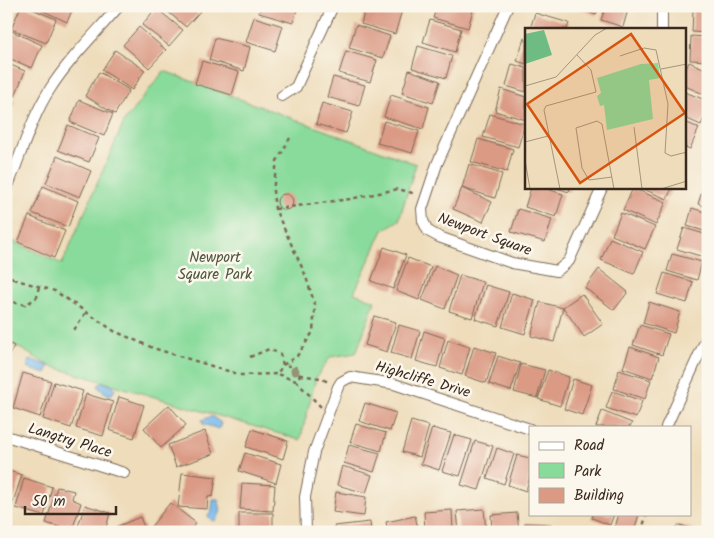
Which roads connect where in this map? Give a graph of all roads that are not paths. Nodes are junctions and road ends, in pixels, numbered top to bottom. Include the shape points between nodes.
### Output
1 (119, 6) edge
2 (332, 6) edge
3 (508, 6) edge
4 (662, 6) edge
5 (662, 28) edge
6 (282, 96) dead end
7 (602, 189) edge
8 (6, 191) edge
9 (708, 335) edge
10 (666, 426) edge
11 (529, 429) edge
12 (6, 436) edge
13 (124, 472) dead end
14 (306, 532) edge

1 - 8 street via 49,90
2 - 6 street via 296,88
3 - 7 street, Newport Square via 437,164 422,209 428,231 512,263 558,271 569,261
4 - 5 street
9 - 10 street
11 - 14 street, Highcliffe Drive via 394,384 350,377 338,387 314,452 305,497
12 - 13 street, Langtry Place

